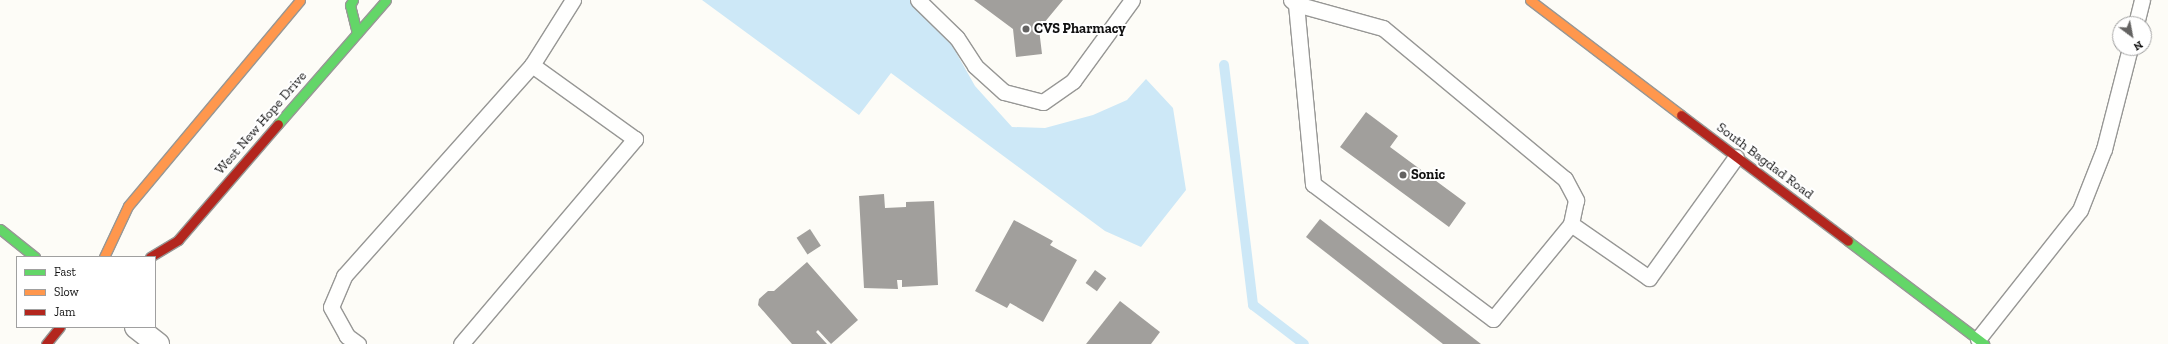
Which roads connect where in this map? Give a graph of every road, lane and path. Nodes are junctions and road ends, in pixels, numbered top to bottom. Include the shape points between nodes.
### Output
1 (300, 0) edge
2 (353, 0) edge
3 (386, 0) edge
4 (573, 0) edge
5 (918, 0) edge
6 (1132, 0) edge
7 (1530, 0) edge
8 (1555, 0) edge
9 (2142, 0) edge
10 (1293, 2) edge
11 (1546, 12) junction
12 (2138, 16) edge
13 (357, 33) junction
14 (2128, 56) edge
15 (532, 65) junction
16 (1736, 156) junction
17 (1571, 224) junction
18 (0, 229) edge
19 (34, 256) edge
20 (104, 256) edge
21 (152, 256) edge
22 (59, 328) edge
23 (137, 328) edge
24 (1981, 342) edge
25 (46, 344) edge
26 (158, 344) edge
27 (358, 344) edge
28 (461, 344) edge

1 - 20 main road via 128,206
2 - 13 main road via 350,5
3 - 13 main road, West New Hope Drive
4 - 15 lane
5 - 6 lane via 957,38 975,66 1004,92 1043,102 1073,81
7 - 11 main road, South Bagdad Road
8 - 11 lane
9 - 12 lane
10 - 17 lane via 1383,28 1565,179 1576,200
10 - 17 lane via 1313,184 1493,319
11 - 16 main road, South Bagdad Road
13 - 21 main road, West New Hope Drive via 178,240
14 - 24 lane via 2104,149 2080,210
15 - 27 lane via 344,276 331,307 347,336
15 - 28 lane via 635,139
16 - 17 lane via 1649,278
16 - 24 main road, South Bagdad Road
18 - 19 main road
22 - 25 main road
23 - 26 street

